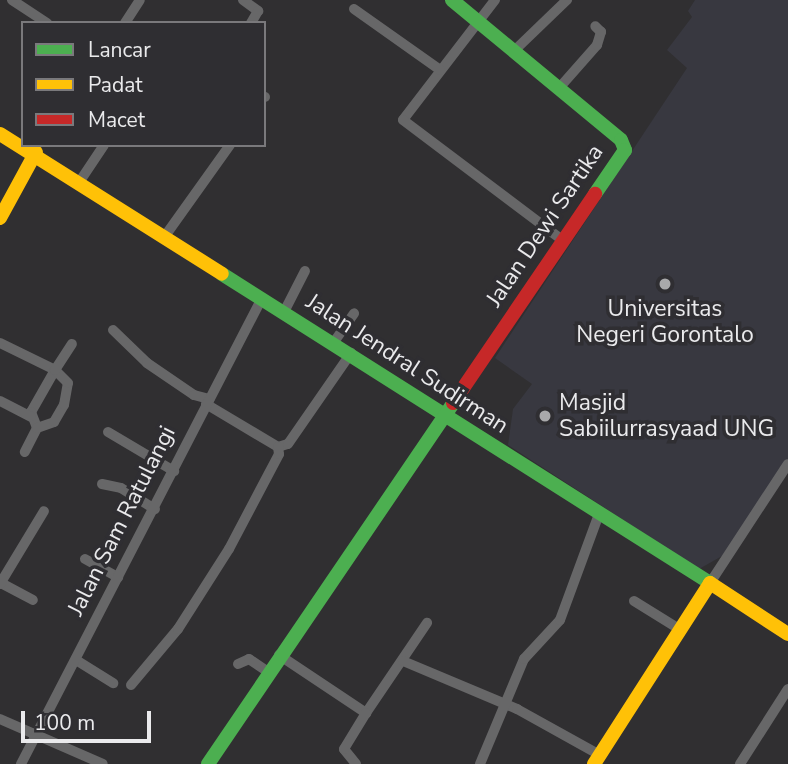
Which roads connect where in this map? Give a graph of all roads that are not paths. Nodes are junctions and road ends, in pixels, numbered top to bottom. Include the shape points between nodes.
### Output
1 (12, 0) edge
2 (243, 0) edge
3 (452, 0) edge
4 (495, 0) edge
5 (567, 0) edge
6 (138, 1) edge
7 (355, 8) edge
8 (44, 21) edge
9 (126, 21) edge
10 (252, 21) edge
11 (480, 22) junction
12 (595, 26) dead end
13 (516, 49) junction
14 (440, 70) junction
15 (560, 87) junction
16 (0, 134) edge
17 (21, 142) edge
18 (103, 147) edge
19 (229, 147) edge
20 (38, 149) edge
21 (80, 181) junction
22 (0, 218) edge
23 (165, 236) junction
24 (562, 240) junction
25 (305, 271) dead end
26 (262, 298) junction
27 (284, 312) junction
28 (355, 313) dead end
29 (113, 330) dead end
30 (334, 342) junction
31 (0, 343) edge
32 (72, 344) dead end
33 (351, 353) junction
34 (55, 370) junction
35 (0, 401) edge
36 (207, 401) junction
37 (443, 414) junction
38 (30, 416) junction
39 (37, 428) junction
40 (108, 432) dead end
41 (278, 447) junction
42 (25, 453) dead end
43 (787, 468) edge
44 (174, 471) junction
45 (102, 484) dead end
46 (155, 509) junction
47 (44, 511) dead end
48 (599, 514) junction
49 (85, 559) dead end
50 (118, 577) junction
51 (0, 583) edge
52 (710, 583) junction
53 (33, 600) dead end
54 (634, 601) dead end
55 (427, 623) dead end
56 (681, 630) junction
57 (788, 634) edge
58 (279, 655) junction
59 (76, 660) junction
60 (403, 661) junction
61 (238, 664) dead end
62 (268, 672) junction
63 (113, 683) dead end
64 (131, 685) dead end
65 (788, 690) edge
66 (504, 704) junction
67 (366, 713) junction
68 (0, 719) edge
69 (37, 732) junction
70 (597, 760) edge
71 (21, 764) edge
72 (103, 764) edge
73 (208, 764) edge
74 (356, 764) edge
75 (480, 764) edge
76 (740, 764) edge

1 - 8 street
2 - 10 street via 258,11
3 - 11 street, Jalan Dewi Sartika
4 - 11 street
5 - 13 street
6 - 9 street
7 - 14 street
11 - 13 street, Jalan Dewi Sartika
11 - 14 street
12 - 15 street via 601,39
13 - 15 street, Jalan Dewi Sartika
14 - 24 street via 403,120
15 - 24 street, Jalan Dewi Sartika via 621,140 625,150
16 - 17 street, Jalan Jendral Sudirman
18 - 21 street
19 - 23 street
20 - 21 street, Jalan Jendral Sudirman
20 - 22 street
21 - 23 street, Jalan Jendral Sudirman
23 - 26 street, Jalan Jendral Sudirman
24 - 37 street, Jalan Dewi Sartika
25 - 27 street
26 - 27 street, Jalan Jendral Sudirman
26 - 36 street, Jalan Sam Ratulangi
27 - 30 street, Jalan Jendral Sudirman
28 - 30 street
29 - 36 street via 147,363
30 - 33 street, Jalan Jendral Sudirman
31 - 34 street
32 - 34 street
33 - 37 street, Jalan Jendral Sudirman
33 - 41 street via 288,444
34 - 38 street
34 - 39 street via 68,383 66,400 54,422
35 - 38 street
36 - 41 street
36 - 44 street, Jalan Sam Ratulangi
37 - 48 street, Jalan Jendral Sudirman
37 - 58 street, Jalan Dewi Sartika
38 - 39 street
39 - 42 street
40 - 44 street
41 - 64 street via 279,454 229,549 178,629
43 - 52 street
44 - 46 street, Jalan Sam Ratulangi
45 - 46 street via 121,488
46 - 50 street, Jalan Sam Ratulangi
47 - 51 street
48 - 52 street, Jalan Jendral Sudirman
48 - 66 street via 560,621 524,659
49 - 50 street
50 - 59 street, Jalan Sam Ratulangi
51 - 53 street
52 - 56 street
52 - 57 street, Jalan Jendral Sudirman
54 - 56 street
55 - 60 street
56 - 70 street
58 - 62 street, Jalan Dewi Sartika
58 - 67 street
59 - 63 street
59 - 69 street, Jalan Sam Ratulangi
60 - 66 street
60 - 67 street
61 - 62 street via 249,659
62 - 73 street, Jalan Dewi Sartika
65 - 76 street
66 - 70 street
66 - 75 street
67 - 74 street via 344,751
68 - 69 street
69 - 71 street, Jalan Sam Ratulangi
69 - 72 street

